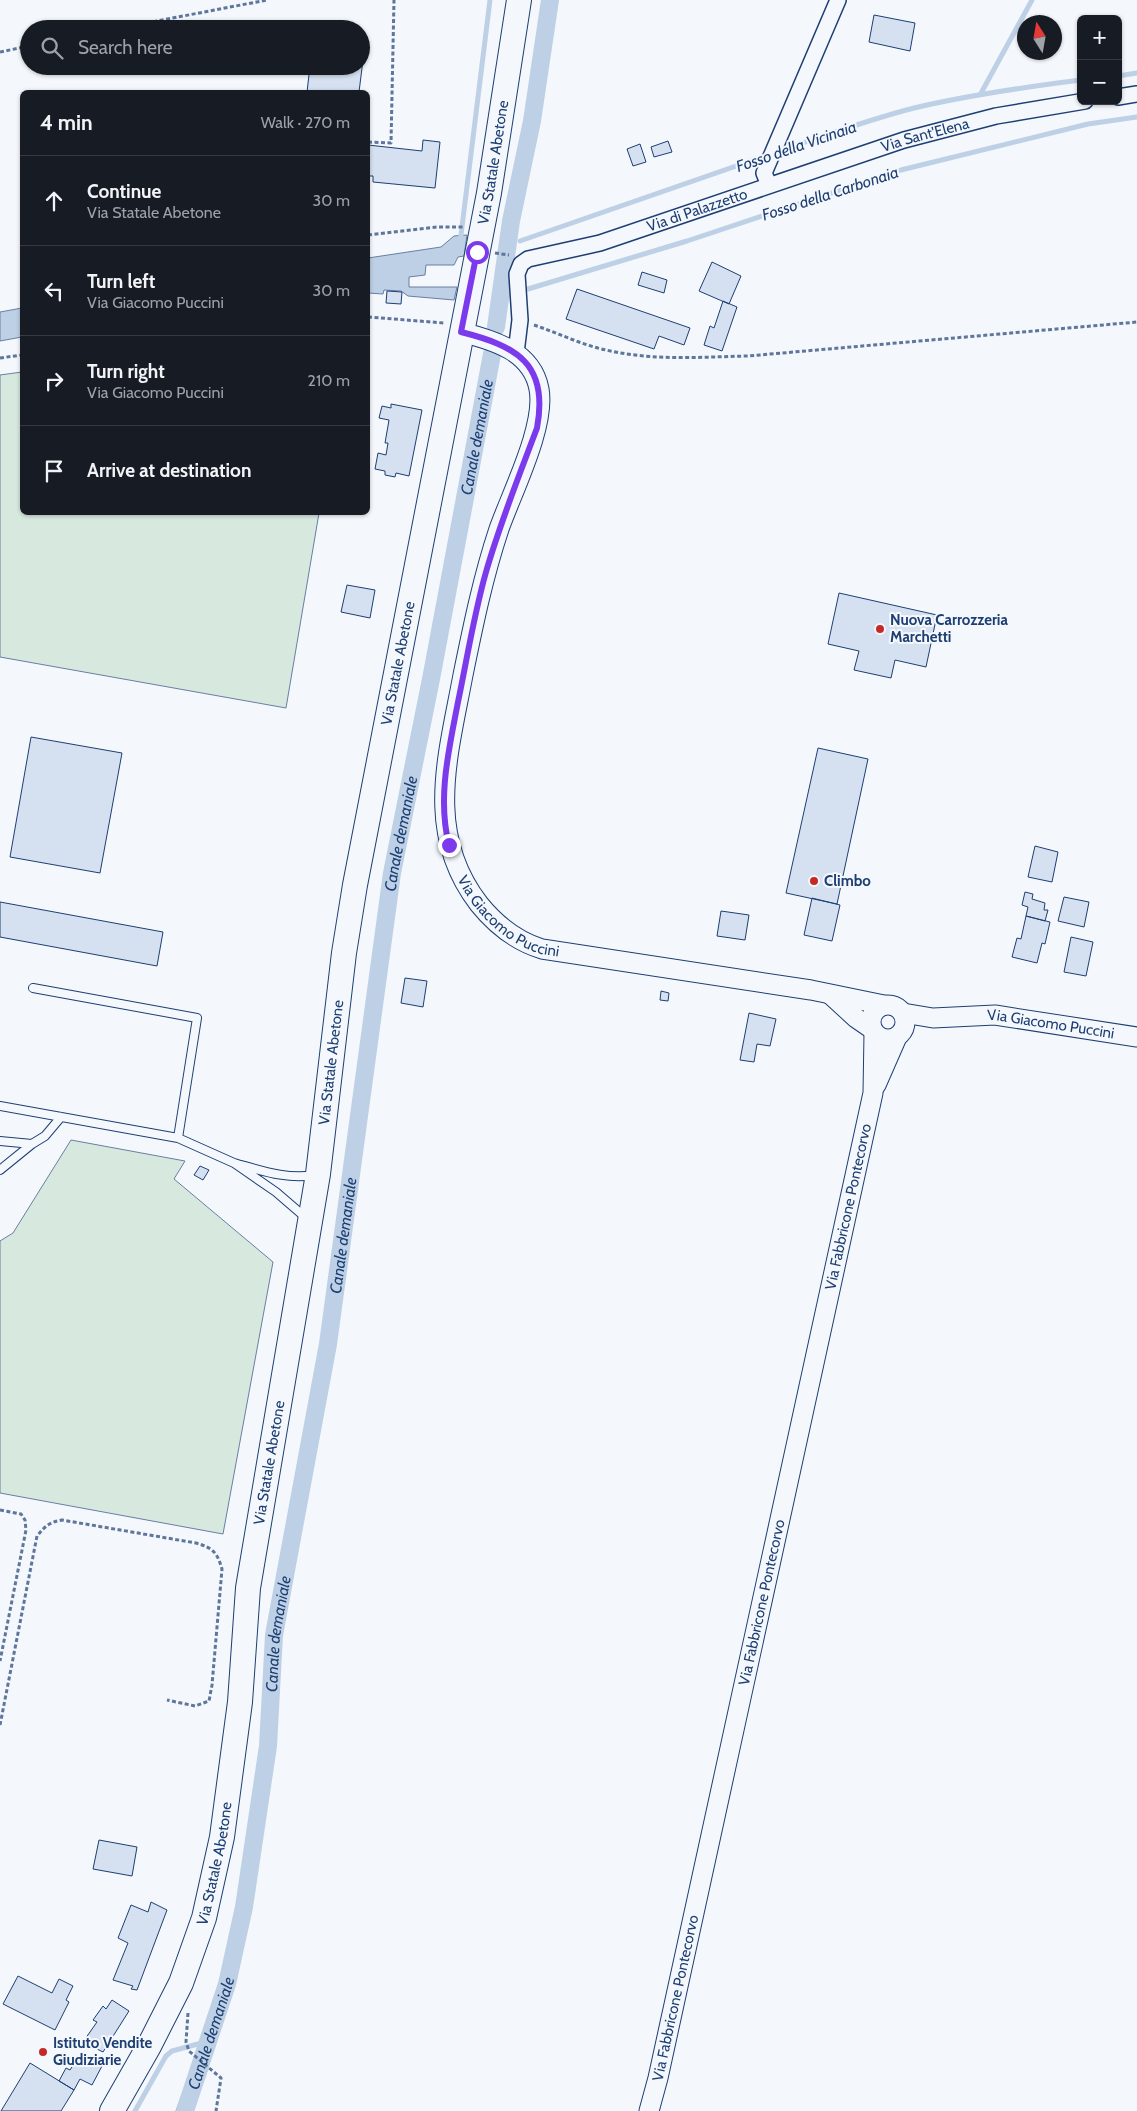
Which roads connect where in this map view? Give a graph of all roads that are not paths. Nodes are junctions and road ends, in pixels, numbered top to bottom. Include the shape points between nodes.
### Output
1 (519, 0) edge
2 (838, 0) edge
3 (1137, 94) edge
4 (1122, 96) edge
5 (1077, 102) edge
6 (767, 182) junction
7 (465, 326) junction
8 (511, 350) junction
9 (33, 988) dead end
10 (830, 994) junction
11 (884, 1005) junction
12 (903, 1013) junction
13 (963, 1016) junction
14 (873, 1031) junction
15 (899, 1036) junction
16 (1137, 1038) edge
17 (873, 1093) junction
18 (0, 1106) edge
19 (61, 1117) junction
20 (178, 1138) junction
21 (0, 1141) edge
22 (32, 1144) junction
23 (234, 1163) junction
24 (0, 1170) edge
25 (318, 1174) junction
26 (311, 1223) junction
27 (112, 2111) edge
28 (649, 2111) edge

1 - 7 main road, Via Statale Abetone
2 - 6 street, Via di Palazzetto via 764,173
3 - 4 street
5 - 6 street, Via Sant'Elena via 970,122
6 - 8 street, Via di Palazzetto via 600,242 532,257 521,264 517,274 520,320
7 - 8 street
7 - 25 main road, Via Statale Abetone via 357,871
8 - 10 street, Via Giacomo Puccini via 529,366 536,380 540,408 537,428 485,574 450,742 444,819 459,871 488,915 515,937 534,946 580,956
9 - 20 lane via 197,1018
10 - 11 street, Via Giacomo Puccini
10 - 14 street
11 - 12 street via 895,1006
11 - 14 street via 873,1014
12 - 13 street, Via Giacomo Puccini via 933,1018
12 - 15 street via 905,1026
13 - 15 street, Via Giacomo Puccini
13 - 16 street, Via Giacomo Puccini via 995,1014
14 - 15 street via 887,1039
14 - 17 street, Via Fabbricone Pontecorvo
15 - 17 street, Via Fabbricone Pontecorvo
17 - 28 street, Via Fabbricone Pontecorvo
18 - 19 lane
19 - 20 lane
19 - 22 lane via 45,1136
20 - 23 lane
21 - 22 lane
22 - 24 lane
23 - 25 lane via 272,1174
23 - 26 lane via 276,1192
25 - 26 main road, Via Statale Abetone
26 - 27 main road, Via Statale Abetone via 249,1579 240,1702 220,1846 204,1918 181,1983

